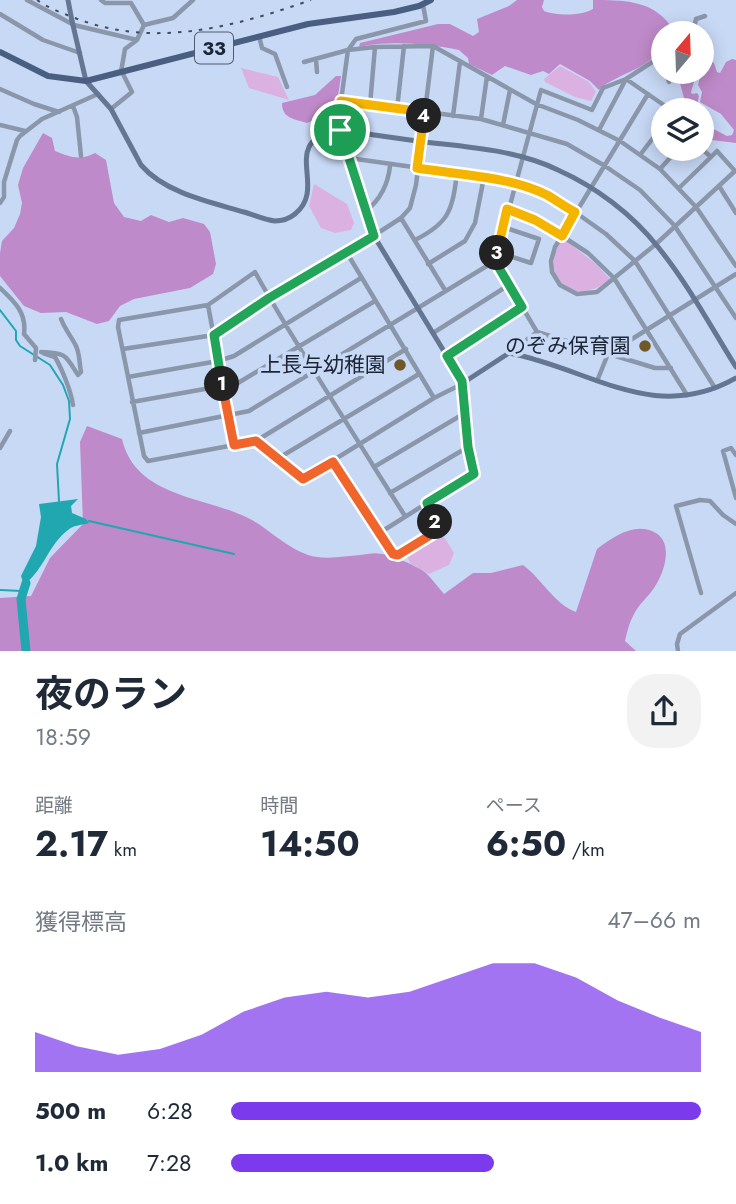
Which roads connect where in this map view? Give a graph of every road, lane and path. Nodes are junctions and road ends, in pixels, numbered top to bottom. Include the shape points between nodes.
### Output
1 (27, 0) edge
2 (68, 0) edge
3 (101, 0) edge
4 (193, 0) edge
5 (431, 0) edge
6 (423, 5) junction
7 (0, 14) edge
8 (705, 16) dead end
9 (695, 21) edge
10 (73, 23) junction
11 (144, 25) junction
12 (260, 36) junction
13 (137, 40) junction
14 (404, 46) junction
15 (432, 46) junction
16 (375, 47) junction
17 (348, 50) junction
18 (0, 52) edge
19 (80, 53) junction
20 (316, 60) junction
21 (304, 62) dead end
22 (460, 62) junction
23 (651, 63) edge
24 (121, 72) junction
25 (317, 72) dead end
26 (486, 76) junction
27 (626, 79) junction
28 (86, 80) junction
29 (287, 87) dead end
30 (0, 89) edge
31 (510, 90) junction
32 (97, 94) junction
33 (648, 94) junction
34 (654, 98) edge
35 (341, 101) junction
36 (536, 104) junction
37 (369, 105) junction
38 (73, 106) junction
39 (111, 108) junction
40 (397, 109) junction
41 (60, 112) junction
42 (424, 112) junction
43 (453, 116) junction
44 (481, 119) junction
45 (0, 125) edge
46 (503, 125) junction
47 (340, 130) junction
48 (598, 130) junction
49 (26, 131) junction
50 (530, 133) junction
51 (420, 141) junction
52 (620, 141) junction
53 (651, 141) edge
54 (714, 154) edge
55 (640, 155) junction
56 (81, 156) dead end
57 (522, 157) junction
58 (348, 158) junction
59 (667, 161) edge
60 (707, 161) edge
61 (390, 166) junction
62 (605, 166) junction
63 (417, 168) junction
64 (660, 169) junction
65 (457, 174) junction
66 (484, 177) junction
67 (514, 184) junction
68 (719, 186) junction
69 (590, 188) junction
70 (679, 188) junction
71 (0, 203) edge
72 (696, 207) junction
73 (507, 209) junction
74 (366, 211) junction
75 (575, 212) junction
76 (736, 214) edge
77 (401, 218) junction
78 (674, 225) junction
79 (503, 227) junction
80 (374, 236) junction
81 (562, 236) junction
82 (415, 240) junction
83 (656, 244) junction
84 (497, 252) junction
85 (347, 253) junction
86 (495, 261) junction
87 (635, 261) junction
88 (428, 264) junction
89 (736, 266) edge
90 (736, 274) edge
91 (361, 278) junction
92 (614, 278) junction
93 (509, 285) junction
94 (716, 286) junction
95 (0, 288) edge
96 (444, 290) junction
97 (269, 298) junction
98 (694, 299) junction
99 (375, 301) junction
100 (208, 305) junction
101 (522, 307) junction
102 (417, 308) junction
103 (671, 315) junction
104 (736, 318) edge
105 (61, 319) dead end
106 (286, 324) junction
107 (392, 325) junction
108 (647, 329) junction
109 (537, 332) junction
110 (433, 333) junction
111 (214, 335) junction
112 (298, 347) junction
113 (123, 349) junction
114 (406, 349) junction
115 (509, 353) junction
116 (36, 354) junction
117 (608, 354) junction
118 (447, 356) junction
119 (218, 361) junction
120 (736, 367) edge
121 (671, 368) junction
122 (315, 372) junction
123 (419, 373) junction
124 (128, 377) junction
125 (736, 378) edge
126 (597, 381) junction
127 (462, 382) junction
128 (223, 387) junction
129 (715, 388) junction
130 (330, 395) junction
131 (687, 395) junction
132 (434, 398) junction
133 (132, 402) junction
134 (73, 405) dead end
135 (465, 413) junction
136 (227, 415) junction
137 (344, 418) junction
138 (10, 431) dead end
139 (139, 433) junction
140 (256, 441) junction
141 (360, 444) junction
142 (234, 445) junction
143 (468, 447) junction
144 (0, 448) edge
145 (736, 455) edge
146 (278, 459) junction
147 (333, 462) junction
148 (374, 467) junction
149 (390, 493) junction
150 (736, 498) edge
151 (427, 503) junction
152 (405, 517) junction
153 (736, 524) edge
154 (381, 532) junction
155 (701, 593) dead end
156 (736, 593) edge
157 (678, 651) edge

1 - 10 street
2 - 10 street, bridge
3 - 11 street via 131,3
4 - 11 street via 173,18
5 - 6 main road, 33
6 - 12 main road, 33
6 - 17 street via 426,21 356,39
7 - 19 street via 43,40
8 - 9 street
10 - 13 street
10 - 19 street
11 - 13 street
12 - 24 main road, 33
12 - 29 street via 262,48 275,54
13 - 24 street via 125,49
14 - 15 street
14 - 16 street
14 - 40 street
15 - 22 street
15 - 42 street
16 - 17 street
16 - 37 street
17 - 20 street
17 - 35 street
18 - 28 main road, 33 via 48,76
19 - 28 street
20 - 21 street
20 - 25 street
22 - 26 street
22 - 43 street
23 - 27 street
24 - 28 main road, 33
24 - 39 street via 132,92
26 - 31 street
26 - 44 street
27 - 33 street
27 - 36 street via 603,88 592,110 541,90
27 - 48 street
28 - 32 street
30 - 41 street
31 - 36 street
31 - 46 street
32 - 38 street
32 - 39 street
33 - 34 street
33 - 52 street
35 - 37 street
35 - 47 street
36 - 48 street
36 - 50 street
37 - 40 street
38 - 41 street
38 - 56 street
39 - 47 street via 148,173 191,195 277,221 289,218 304,204 309,184 304,160 310,145 319,135
40 - 42 street
41 - 49 street via 42,118
42 - 43 street
42 - 51 street
43 - 44 street
44 - 46 street
45 - 49 street
46 - 50 street
47 - 51 street
47 - 58 street
48 - 52 street
49 - 71 street via 17,140
50 - 57 street
50 - 62 street via 567,144
51 - 57 street
51 - 63 street
52 - 55 street
52 - 62 street
53 - 55 street
54 - 68 street via 718,151 735,172
55 - 64 street
57 - 67 street
57 - 69 street via 558,169
58 - 61 street
58 - 74 street
59 - 64 street
60 - 70 street
61 - 63 street
61 - 74 street via 381,196
62 - 69 street
62 - 78 street via 640,190
63 - 65 street
63 - 77 street via 410,208
64 - 70 street
65 - 66 street
65 - 82 street via 449,213 436,230
66 - 67 street
66 - 88 street via 475,223 465,241
67 - 73 street
67 - 75 street via 545,194
68 - 72 street
68 - 76 street
69 - 75 street
69 - 83 street via 624,212
70 - 72 street
72 - 78 street
72 - 89 street
73 - 79 street
73 - 81 street
74 - 80 street
75 - 81 street
75 - 87 street
77 - 80 street
77 - 82 street
78 - 83 street
78 - 94 street
79 - 84 street
79 - 84 street via 539,239 531,263
80 - 85 street
80 - 102 street
81 - 92 street
81 - 92 street via 551,261 561,285 577,294 589,294
82 - 88 street
83 - 87 street
83 - 98 street
84 - 86 street
85 - 91 street
85 - 97 street
86 - 93 street
86 - 96 street
87 - 92 street
87 - 103 street
88 - 96 street
90 - 94 street
91 - 99 street
91 - 106 street
92 - 108 street
93 - 101 street
93 - 110 street
94 - 98 street
94 - 104 street
95 - 116 street via 19,306 24,334
96 - 102 street
97 - 100 street via 255,272
97 - 106 street
97 - 111 street
98 - 103 street
98 - 120 street
99 - 107 street
99 - 112 street
100 - 111 street
100 - 113 street via 119,320
101 - 109 street
101 - 118 street
102 - 107 street
102 - 110 street
103 - 108 street
103 - 129 street
105 - 116 street via 75,343 81,372 78,375 61,353
106 - 112 street
106 - 119 street
107 - 114 street
107 - 122 street
108 - 117 street
108 - 121 street
109 - 115 street
109 - 117 street
110 - 118 street
111 - 113 street
111 - 119 street
112 - 122 street
112 - 128 street via 238,383
113 - 124 street
114 - 123 street
114 - 130 street
115 - 126 street
115 - 127 street
116 - 134 street via 55,357
117 - 121 street via 655,369
117 - 126 street
118 - 127 street
119 - 124 street
119 - 128 street
121 - 131 street
122 - 130 street
122 - 136 street via 248,411
123 - 132 street
123 - 137 street
124 - 133 street
125 - 129 street
126 - 131 street via 652,396
127 - 132 street
127 - 135 street
128 - 133 street
128 - 136 street
129 - 131 street
130 - 137 street
130 - 140 street
132 - 141 street
133 - 139 street
135 - 143 street
135 - 148 street
136 - 139 street
136 - 142 street
137 - 141 street
137 - 146 street
138 - 144 street
139 - 142 street via 148,461
140 - 142 street
140 - 146 street
141 - 147 street
141 - 148 street
143 - 149 street
143 - 151 street via 474,474
145 - 150 street via 731,448 723,451
146 - 147 street via 303,479
147 - 154 street
148 - 149 street
149 - 152 street
151 - 152 street
151 - 154 street via 437,531 398,555
152 - 154 street
153 - 155 street via 710,501 676,506
156 - 157 street via 680,634

